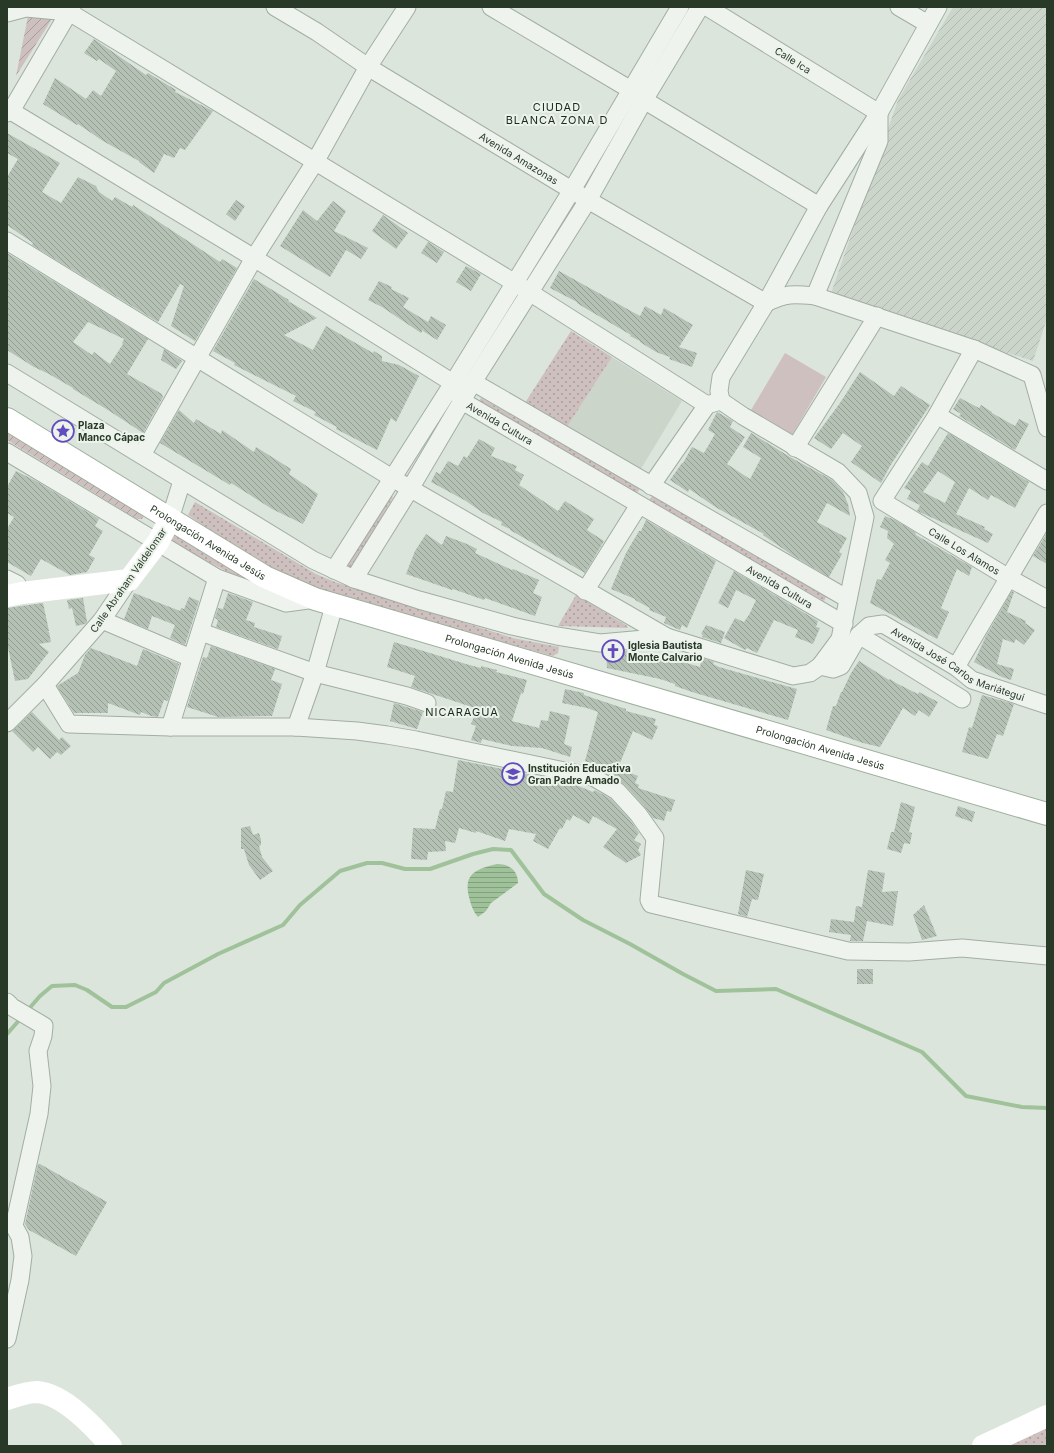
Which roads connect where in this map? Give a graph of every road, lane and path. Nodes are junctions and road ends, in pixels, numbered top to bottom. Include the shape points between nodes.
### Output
1 (25, 7) edge
2 (275, 7) edge
3 (406, 7) edge
4 (491, 7) edge
5 (680, 7) edge
6 (700, 7) edge
7 (708, 7) edge
8 (899, 7) edge
9 (927, 7) edge
10 (938, 7) edge
11 (70, 10) edge
12 (7, 13) edge
13 (928, 24) junction
14 (368, 66) junction
15 (638, 95) junction
16 (9, 112) edge
17 (879, 113) junction
18 (315, 162) junction
19 (572, 190) junction
20 (588, 200) junction
21 (819, 206) junction
22 (7, 240) edge
23 (254, 258) junction
24 (515, 283) junction
25 (530, 292) junction
26 (815, 296) junction
27 (766, 303) junction
28 (876, 316) junction
29 (974, 350) junction
30 (197, 359) junction
31 (7, 373) edge
32 (473, 382) junction
33 (453, 383) junction
34 (462, 401) junction
35 (714, 403) junction
36 (937, 416) junction
37 (7, 420) edge
38 (1047, 428) edge
39 (795, 448) junction
40 (7, 452) edge
41 (142, 455) junction
42 (392, 478) junction
43 (182, 481) junction
44 (1047, 481) edge
45 (651, 486) junction
46 (410, 489) junction
47 (639, 505) junction
48 (1047, 513) edge
49 (170, 519) junction
50 (158, 542) junction
51 (334, 570) junction
52 (217, 578) junction
53 (1009, 578) junction
54 (354, 579) junction
55 (129, 580) junction
56 (12, 589) edge
57 (585, 591) junction
58 (848, 599) junction
59 (1047, 599) edge
60 (325, 602) junction
61 (102, 620) junction
62 (844, 624) junction
63 (201, 632) junction
64 (859, 635) junction
65 (667, 637) junction
66 (191, 658) junction
67 (820, 666) junction
68 (956, 667) junction
69 (315, 673) junction
70 (45, 686) junction
71 (962, 699) dead end
72 (30, 701) junction
73 (427, 703) dead end
74 (7, 705) edge
75 (1047, 705) edge
76 (7, 722) edge
77 (170, 727) junction
78 (296, 727) junction
79 (1047, 814) edge
80 (1047, 956) edge
81 (10, 1005) edge
82 (7, 1339) edge
83 (7, 1399) edge
84 (1047, 1416) edge
85 (111, 1446) edge
86 (983, 1446) edge

1 - 11 street
1 - 12 street
2 - 14 street, Avenida Amazonas
3 - 14 street
4 - 15 street
5 - 15 street
6 - 15 street
7 - 17 street, Calle Ica
8 - 13 street
9 - 13 street
10 - 13 street
11 - 16 street
11 - 18 street
13 - 17 street
14 - 18 street
14 - 19 street, Avenida Amazonas
15 - 19 street
15 - 20 street
15 - 21 street
16 - 23 street
17 - 21 street
17 - 26 street via 879,141
18 - 23 street
18 - 24 street
19 - 20 street, Avenida Amazonas
19 - 24 street
20 - 25 street
20 - 27 street, Avenida Amazonas
21 - 27 street
22 - 30 street
23 - 30 street
23 - 33 street
24 - 25 street
24 - 33 street
25 - 32 street
25 - 35 street
26 - 27 street via 793,293
26 - 28 street
27 - 35 street via 721,377
28 - 29 street
28 - 39 street
29 - 36 street
29 - 38 street via 1032,375
30 - 41 street
30 - 42 street
31 - 41 street
32 - 33 street
32 - 34 street
32 - 45 street
33 - 34 street, Avenida Cultura
33 - 42 street
34 - 46 street
34 - 47 street, Avenida Cultura
35 - 39 street via 742,416
35 - 45 street
36 - 44 street
36 - 53 street, Calle Los Alamos via 882,501
37 - 49 main road, Prolongación Avenida Jesús
39 - 58 street via 838,472 858,493 865,517
40 - 50 street
41 - 43 street
42 - 46 street
42 - 51 street
43 - 49 street, Calle Abraham Valdelomar
43 - 51 street
45 - 58 street
46 - 54 street
46 - 57 street
47 - 57 street
47 - 62 street, Avenida Cultura
48 - 53 street
49 - 50 main road, Calle Abraham Valdelomar
49 - 60 main road, Prolongación Avenida Jesús via 265,578
50 - 52 street
50 - 55 main road, Calle Abraham Valdelomar
51 - 54 street
52 - 60 street via 286,603
52 - 63 street
53 - 59 street, Calle Los Alamos
53 - 68 street
54 - 65 street via 504,624 557,636 600,643
55 - 56 main road
55 - 61 street, Calle Abraham Valdelomar
57 - 65 street
58 - 62 street
60 - 69 street
60 - 79 main road, Prolongación Avenida Jesús
61 - 66 street
61 - 70 street, Calle Abraham Valdelomar
62 - 67 street via 840,639
63 - 66 street
63 - 69 street
64 - 67 street, Avenida José Carlos Mariátegui via 841,666 833,669
64 - 68 street, Avenida José Carlos Mariátegui via 869,626 883,624
64 - 71 street
65 - 67 street via 793,676 810,673
66 - 77 street
68 - 75 street, Avenida José Carlos Mariátegui via 972,680
69 - 73 street
69 - 78 street
70 - 72 street, Calle Abraham Valdelomar
70 - 77 street via 69,724
72 - 74 street
72 - 76 street, Calle Abraham Valdelomar
77 - 78 street
78 - 80 street via 387,735 593,777 617,791 655,838 649,900 651,904 848,951 909,952 962,948
81 - 82 street via 44,1026 38,1051 42,1086 39,1114 14,1226 20,1237 24,1256
83 - 85 main road via 37,1392 51,1396 74,1409
84 - 86 main road

